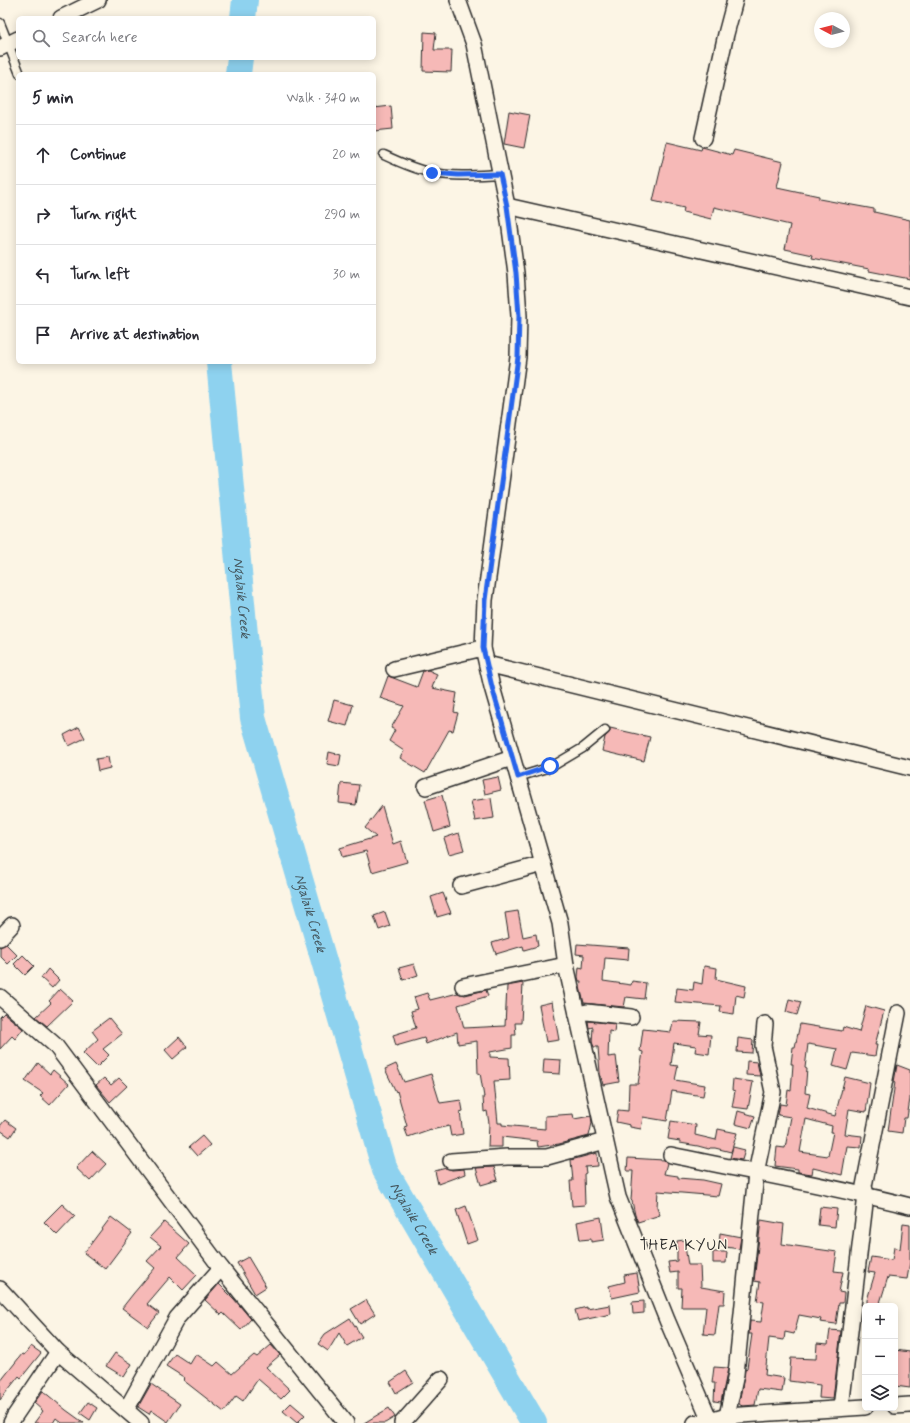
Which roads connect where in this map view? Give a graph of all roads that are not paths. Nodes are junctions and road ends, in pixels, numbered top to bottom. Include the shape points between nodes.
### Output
1 (98, 0) edge
2 (458, 0) edge
3 (735, 0) edge
4 (65, 16) edge
5 (0, 23) edge
6 (9, 43) edge
7 (19, 72) edge
8 (703, 138) dead end
9 (384, 155) dead end
10 (500, 174) junction
11 (507, 206) junction
12 (910, 297) edge
13 (483, 648) junction
14 (487, 664) junction
15 (394, 669) dead end
16 (605, 730) dead end
17 (512, 758) junction
18 (910, 768) edge
19 (518, 777) junction
20 (426, 787) dead end
21 (543, 864) junction
22 (461, 886) dead end
23 (12, 925) dead end
24 (0, 938) edge
25 (566, 965) junction
26 (463, 986) dead end
27 (0, 997) edge
28 (898, 1013) dead end
29 (577, 1014) junction
30 (631, 1017) dead end
31 (764, 1024) dead end
32 (606, 1141) junction
33 (671, 1156) dead end
34 (451, 1161) dead end
35 (756, 1173) junction
36 (866, 1195) junction
37 (910, 1206) edge
38 (221, 1268) junction
39 (0, 1289) edge
40 (58, 1352) junction
41 (441, 1379) dead end
42 (910, 1405) edge
43 (898, 1406) edge
44 (862, 1407) edge
45 (841, 1408) junction
46 (126, 1410) junction
47 (727, 1416) junction
48 (711, 1422) edge
49 (11, 1423) edge
50 (141, 1423) edge
51 (346, 1423) edge
52 (402, 1423) edge
53 (695, 1423) edge

1 - 4 street
2 - 10 street via 474,44
3 - 8 street
5 - 6 lane
6 - 7 lane
9 - 10 lane via 432,173
10 - 11 street
11 - 12 street
11 - 13 street via 519,316 518,357 485,600
13 - 14 street
13 - 15 street
14 - 17 street
14 - 18 street
16 - 19 lane via 583,748 550,766
17 - 19 street
17 - 20 street
19 - 21 street
21 - 22 street
21 - 25 street via 560,923
23 - 24 street
25 - 26 street
25 - 29 street
27 - 38 street via 55,1045
28 - 36 street via 864,1186
29 - 30 street via 587,1012
29 - 32 street
31 - 35 street via 763,1046 774,1092
32 - 34 street via 547,1157
32 - 48 street via 618,1197
33 - 35 street
35 - 36 street
35 - 47 street via 736,1374
36 - 37 street
36 - 45 street
38 - 46 street via 177,1318
38 - 51 street
39 - 40 street
40 - 46 street
40 - 49 street
41 - 52 street
42 - 43 street
44 - 45 street
45 - 47 street
46 - 50 street
47 - 48 street
48 - 53 street

